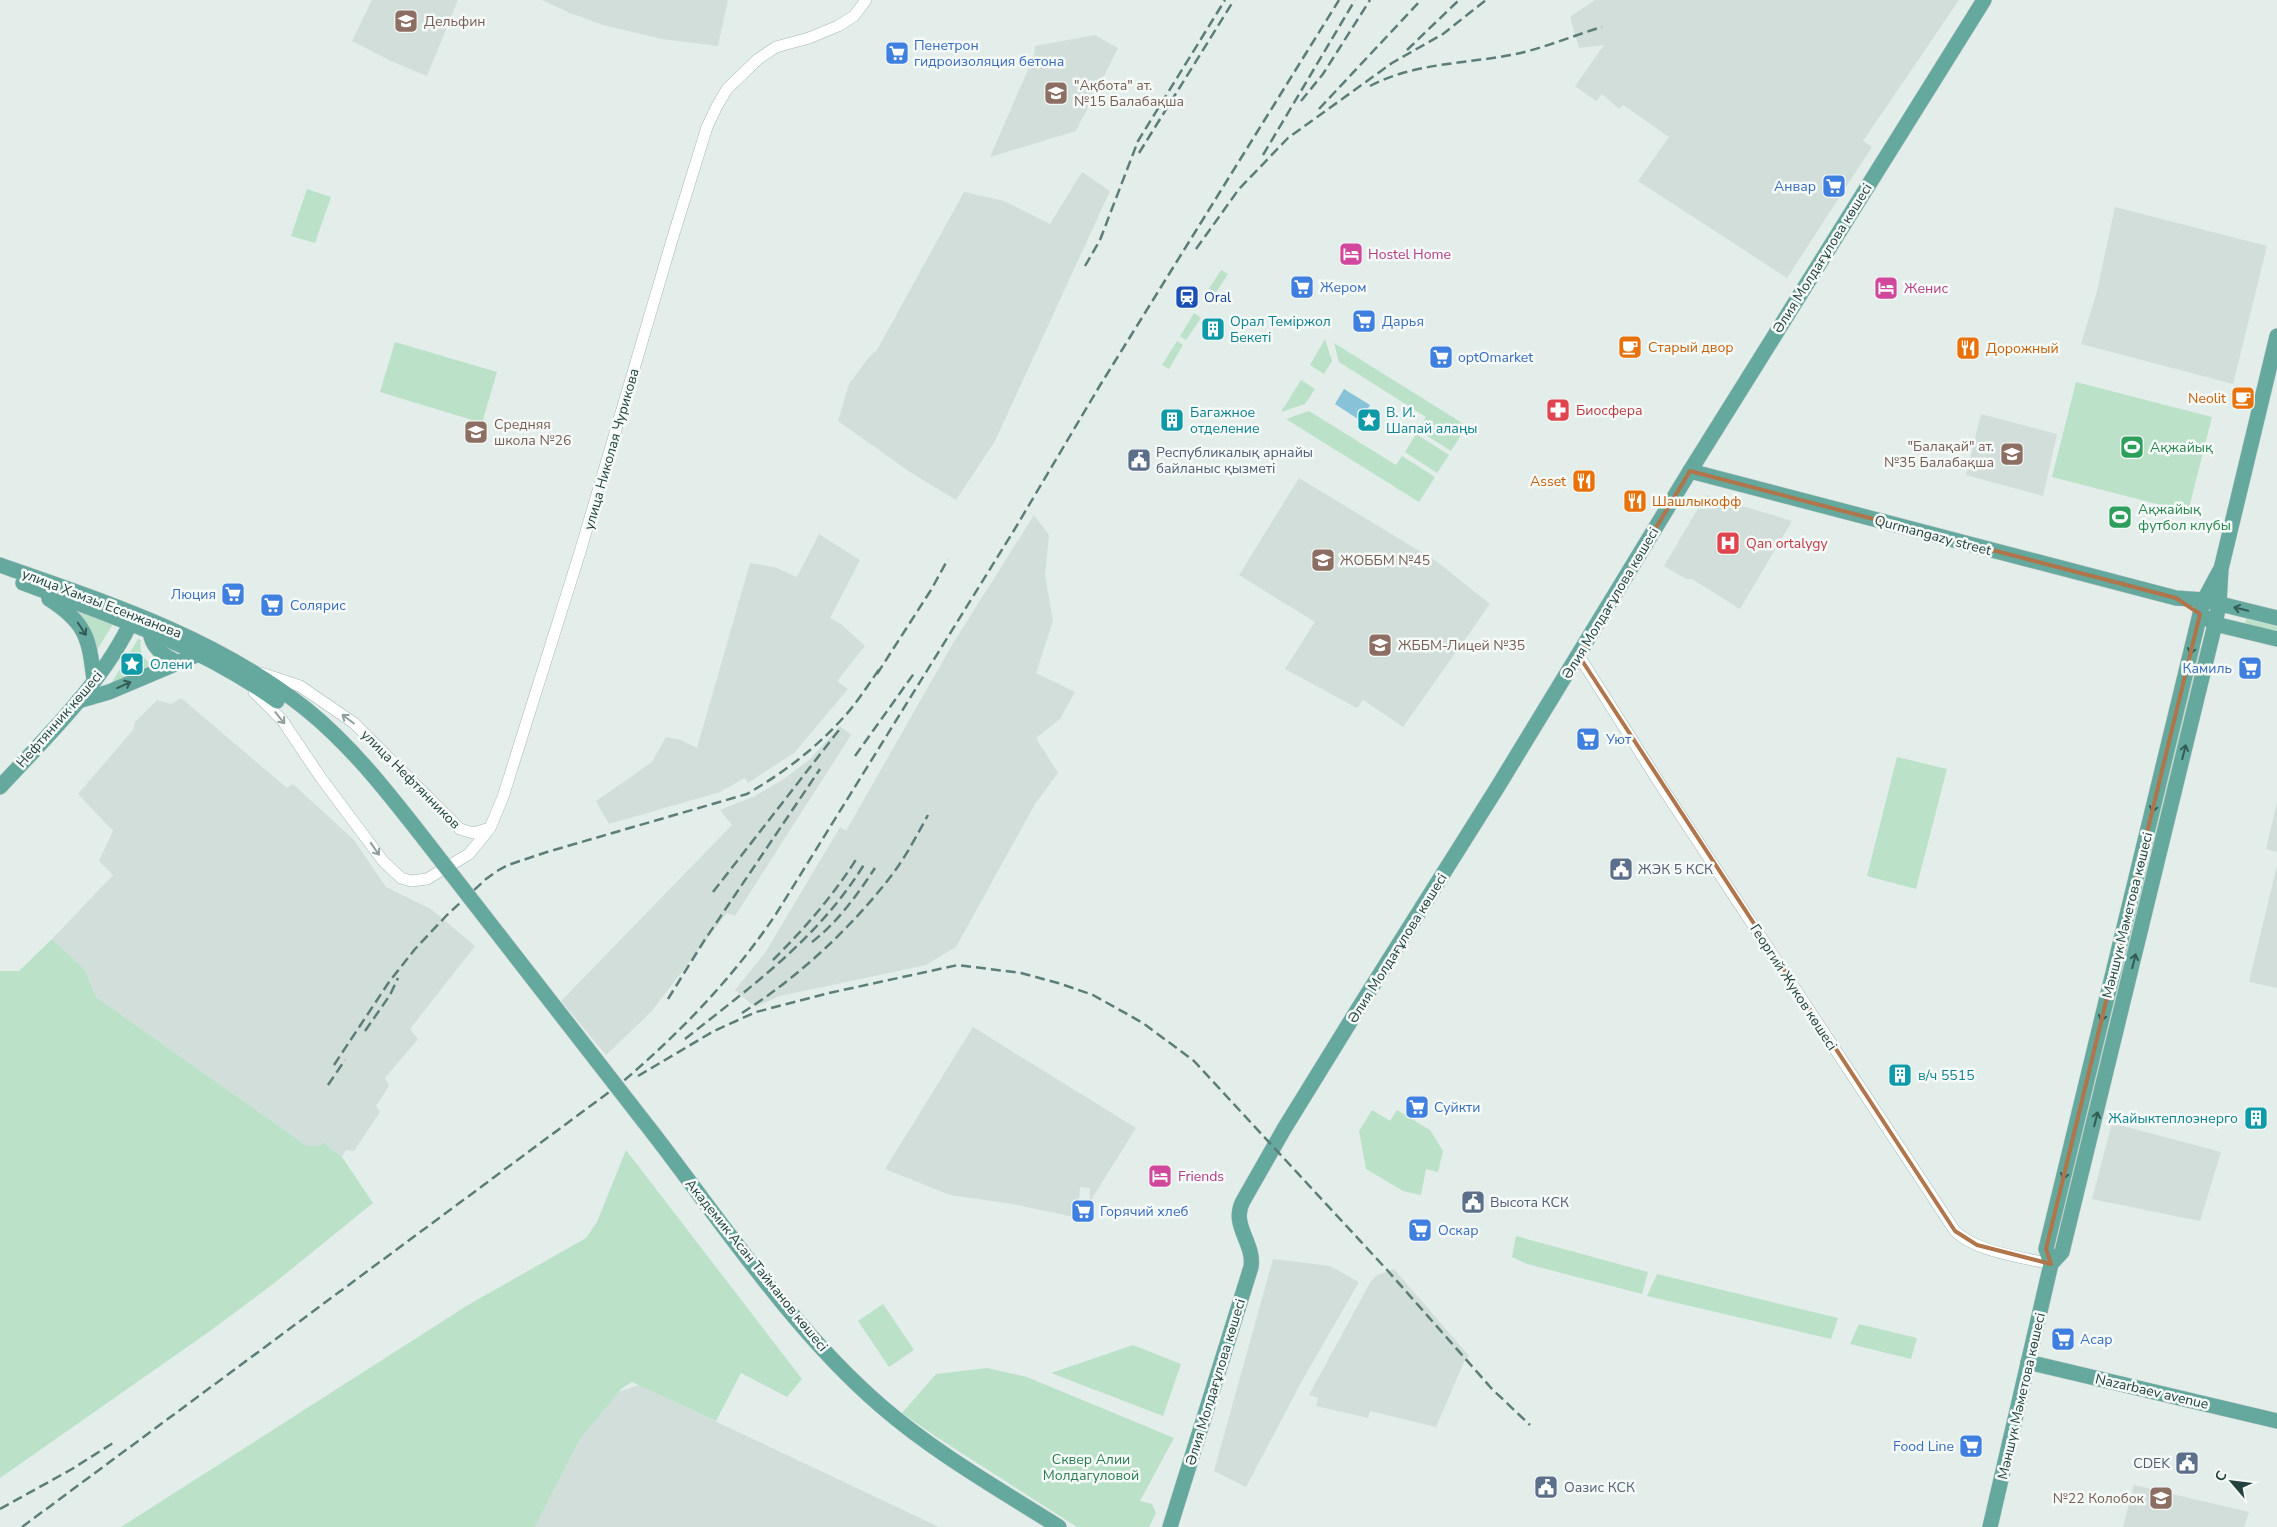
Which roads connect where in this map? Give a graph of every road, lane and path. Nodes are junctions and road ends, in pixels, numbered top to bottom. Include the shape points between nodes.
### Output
1 (866, 0) edge
2 (1984, 0) edge
3 (2277, 336) edge
4 (1690, 472) junction
5 (0, 564) edge
6 (2221, 569) junction
7 (0, 575) edge
8 (32, 586) junction
9 (2219, 604) junction
10 (2202, 607) junction
11 (2277, 618) edge
12 (133, 619) junction
13 (2215, 624) junction
14 (152, 626) junction
15 (2277, 639) edge
16 (200, 653) junction
17 (1579, 656) junction
18 (177, 662) junction
19 (218, 662) junction
20 (253, 670) junction
21 (94, 680) junction
22 (78, 701) junction
23 (0, 787) edge
24 (490, 828) junction
25 (460, 829) junction
26 (421, 844) junction
27 (469, 854) junction
28 (652, 1140) junction
29 (2051, 1264) junction
30 (2028, 1362) junction
31 (2277, 1421) edge
32 (1040, 1527) edge
33 (1059, 1527) edge
34 (1170, 1527) edge
35 (1990, 1527) edge

1 - 24 street, улица Николая Чурикова via 854,16 838,26 809,38 776,46 739,75 727,89 707,128 580,552 503,797
2 - 4 main road, Әлия Молдағұлова көшесі
3 - 6 main road, Мәншүк Мәметова көшесі
4 - 10 main road, Qurmangazy street
4 - 17 main road, Әлия Молдағұлова көшесі
5 - 12 main road, улица Хамзы Есенжанова
6 - 9 main road, Мәншүк Мәметова көшесі
6 - 10 main road, Мәншүк Мәметова көшесі
7 - 8 main road, улица Хамзы Есенжанова
8 - 12 main road, улица Хамзы Есенжанова
8 -> 21 main road via 79,623 87,636
9 - 10 main road, Qurmangazy street
11 -> 9 main road, Qurmangazy street
9 - 13 main road, Мәншүк Мәметова көшесі
10 - 13 main road, Qurmangazy street
10 -> 29 main road, Мәншүк Мәметова көшесі via 2046,1249
12 - 14 main road, улица Хамзы Есенжанова
12 - 21 main road, Нефтянник көшесі
13 - 15 main road, Qurmangazy street
29 -> 13 main road, Мәншүк Мәметова көшесі via 2062,1252
14 - 16 main road, улица Хамзы Есенжанова
14 - 18 main road via 153,643
14 - 20 main road, улица Хамзы Есенжанова via 196,640
16 - 18 main road
16 - 19 main road, улица Хамзы Есенжанова
17 - 29 street, Георгий Жуков көшесі via 1955,1231 1976,1245
17 - 34 main road, Әлия Молдағұлова көшесі via 1284,1128 1239,1208 1238,1220 1252,1257 1251,1267
22 -> 18 main road via 109,692
19 - 26 main road, улица Хамзы Есенжанова via 302,718 340,754
19 -> 27 street via 282,720 321,778 384,861 401,878 411,881 428,879
25 -> 20 street, улица Нефтянников via 354,723 300,686
20 - 26 main road, улица Хамзы Есенжанова via 307,710 346,746 385,789
21 - 22 main road, Нефтянник көшесі
22 - 23 main road, Нефтянник көшесі
24 - 25 street, улица Нефтянников via 473,833
24 - 27 street
25 - 27 street
26 - 28 main road, bridge
28 - 32 main road, Академик Асан Тайманов көшесі via 790,1325 849,1389 898,1433
28 - 33 main road, Академик Асан Тайманов көшесі via 797,1319 855,1382 928,1443
29 - 30 main road, Мәншүк Мәметова көшесі
30 - 31 main road, Nazarbaev avenue
30 - 35 main road, Мәншүк Мәметова көшесі

